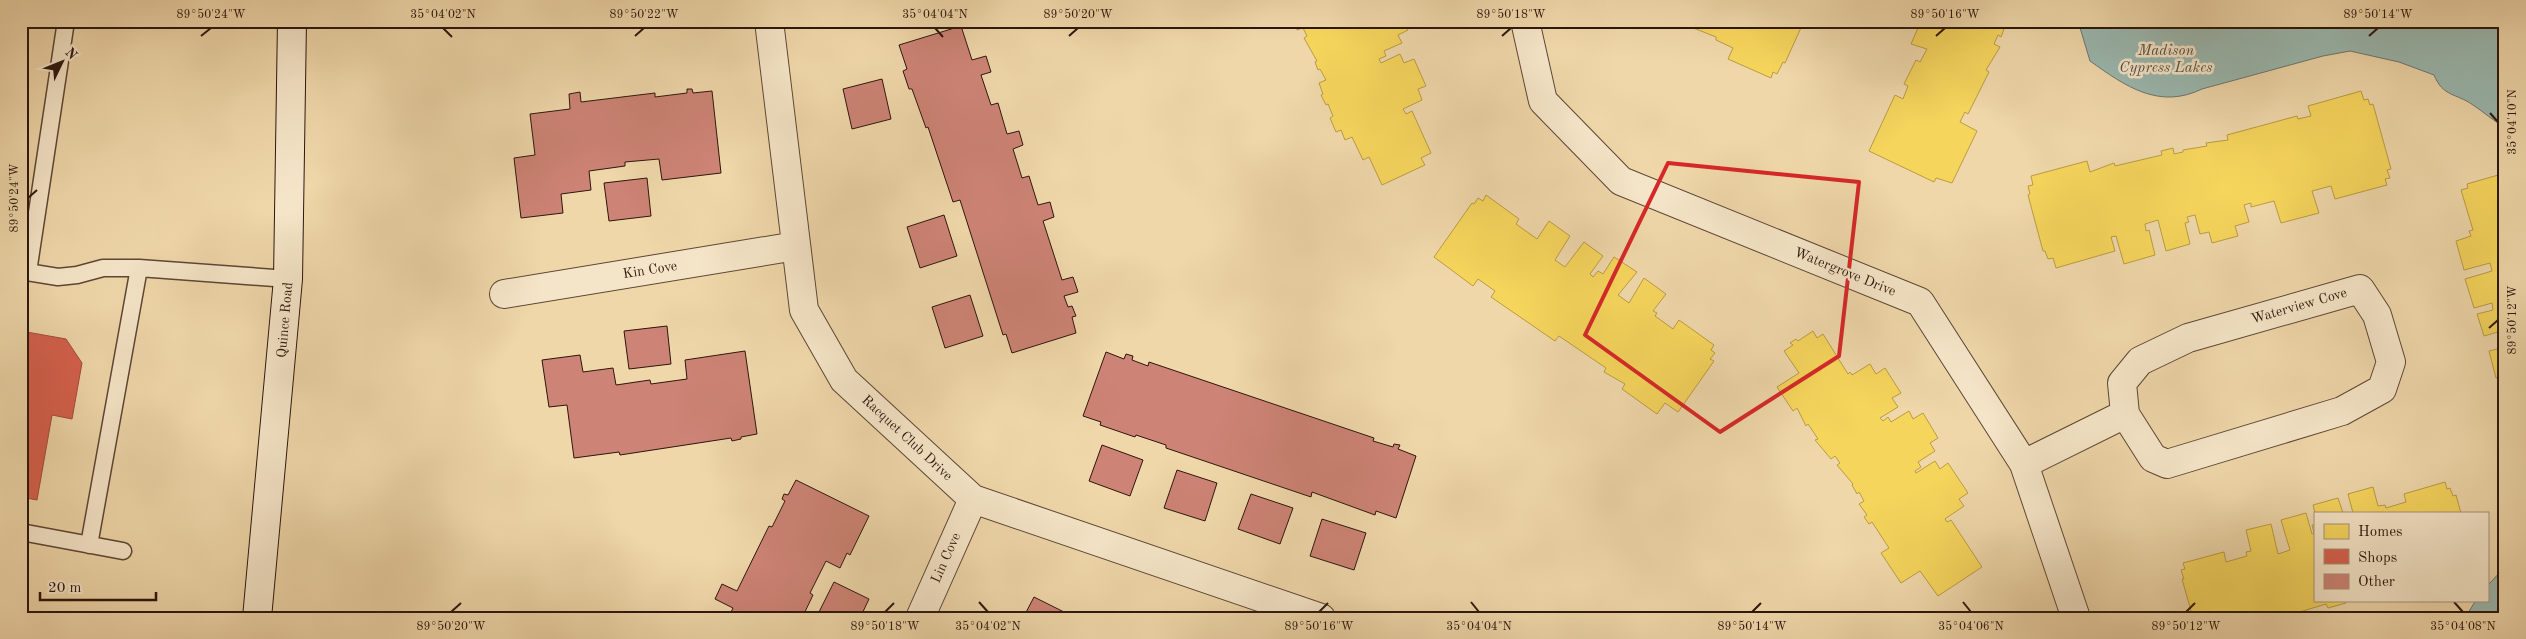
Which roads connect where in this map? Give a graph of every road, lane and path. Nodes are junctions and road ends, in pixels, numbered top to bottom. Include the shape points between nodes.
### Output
1 (66, 21) edge
2 (292, 21) edge
3 (769, 21) edge
4 (1525, 21) edge
5 (796, 246) junction
6 (138, 268) junction
7 (24, 272) edge
8 (288, 279) junction
9 (504, 294) dead end
10 (2125, 414) junction
11 (2024, 464) junction
12 (973, 499) junction
13 (21, 532) edge
14 (89, 545) junction
15 (123, 551) dead end
16 (257, 618) edge
17 (920, 618) edge
18 (1321, 618) edge
19 (2076, 618) edge

1 - 7 lane
2 - 8 street, Quince Road
3 - 5 street, Racquet Club Drive
4 - 11 street, Watergrove Drive via 1543,101 1621,181 1920,302
5 - 9 street, Kin Cove
5 - 12 street, Racquet Club Drive via 804,310 844,380
6 - 7 lane via 103,268 58,276
6 - 8 lane
6 - 14 lane
8 - 16 street, Quince Road
10 - 10 street, Waterview Cove via 2122,383 2140,361 2188,338 2360,289 2377,315 2390,362 2382,389 2342,411 2167,464 2152,458
10 - 11 street
11 - 19 street, Watergrove Drive
12 - 17 street, Lin Cove
12 - 18 street, Racquet Club Drive
13 - 14 lane
14 - 15 lane

